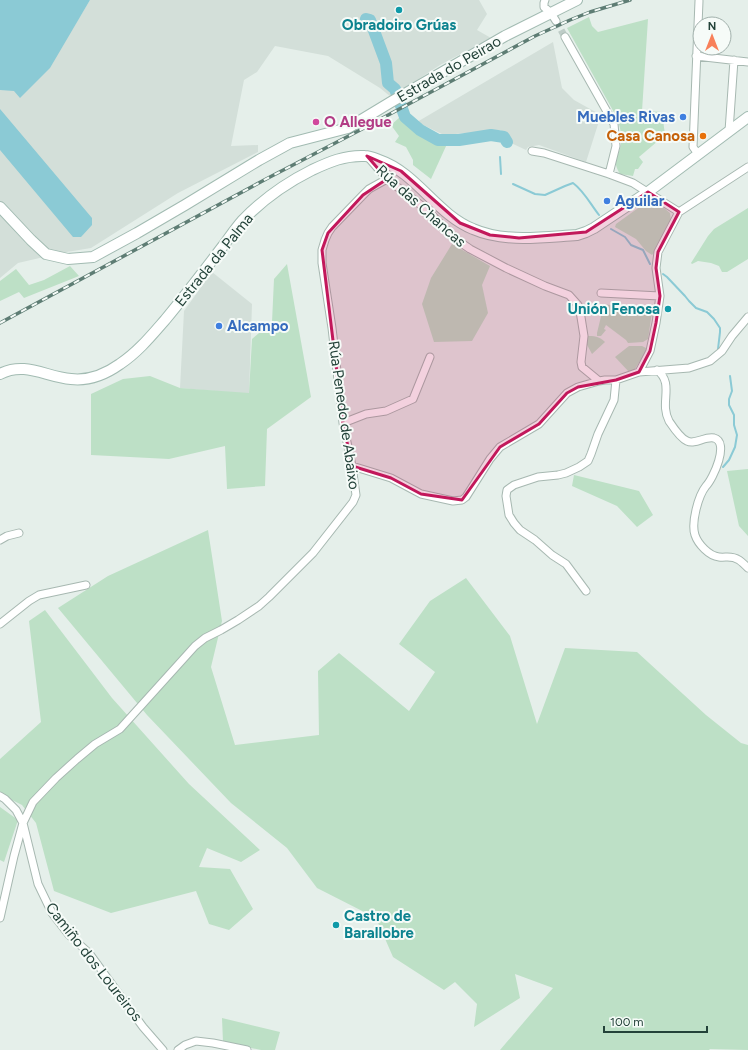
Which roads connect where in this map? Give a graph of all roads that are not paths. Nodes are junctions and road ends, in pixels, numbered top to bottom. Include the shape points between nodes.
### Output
1 (545, 0) edge
2 (577, 0) edge
3 (699, 1) edge
4 (698, 16) edge
5 (554, 17) junction
6 (565, 37) tunnel mouth
7 (696, 56) joint
8 (734, 60) junction
9 (748, 62) edge
10 (748, 117) edge
11 (729, 131) junction
12 (532, 151) dead end
13 (698, 154) junction
14 (367, 156) junction
15 (748, 167) edge
16 (609, 174) junction
17 (387, 179) junction
18 (648, 192) junction
19 (0, 207) edge
20 (679, 212) junction
21 (601, 293) dead end
22 (660, 296) junction
23 (748, 317) edge
24 (430, 356) dead end
25 (657, 370) junction
26 (639, 372) junction
27 (0, 374) edge
28 (616, 380) junction
29 (599, 381) junction
30 (343, 423) junction
31 (352, 466) junction
32 (19, 533) dead end
33 (0, 540) edge
34 (748, 568) edge
35 (86, 585) dead end
36 (586, 591) dead end
37 (0, 624) edge
38 (0, 796) edge
39 (23, 823) junction
40 (0, 918) edge
41 (163, 1050) edge
42 (178, 1050) edge
43 (246, 1050) edge

1 - 5 street via 544,7
2 - 5 street, Estrada do Peirao
3 - 4 street
5 - 19 street, Estrada do Peirao via 505,36 348,128 290,143 93,257 68,260 46,254
6 - 16 street via 614,124 616,146
7 - 8 street
7 - 13 street via 693,147
8 - 9 street
8 - 11 street
10 - 11 street, Estrada da Palma
11 - 13 street, Estrada da Palma
12 - 16 street via 544,152
13 - 18 street, Estrada da Palma
14 - 17 street, Rúa das Chancas
14 - 18 street, Estrada da Palma via 401,171 460,222 490,235 519,238 577,235 603,222
14 - 27 street, Estrada da Palma via 331,161 298,177 268,197 241,222 147,341 114,368 97,376 70,380 22,369
15 - 20 street
16 - 18 street
17 - 29 street, Rúa das Chancas via 426,209 454,238 470,250 569,295 580,311 584,336 582,366
17 - 30 street, Rúa Penedo de Abaixo via 363,195 332,227 322,250
18 - 20 street
20 - 22 street via 658,252 656,268
21 - 22 street
22 - 26 street via 650,351
23 - 25 street via 722,351 710,361 689,368
24 - 30 street via 413,398 386,411 366,414
25 - 26 street
25 - 34 street via 666,383 665,409 677,432 689,442 715,438 720,444 717,468 699,498 695,535 708,553 720,558 731,557 740,560
26 - 28 street
28 - 29 street
28 - 36 street via 614,400 588,461 562,474 538,477 514,485 507,490 506,496 509,515 514,523 566,564
29 - 31 street via 567,393 539,424 500,447 462,500 453,501 422,494 391,478
30 - 31 street, Rúa Penedo de Abaixo
31 - 39 street, Rúa Penedo de Abaixo via 356,496 313,553 259,606 195,646 120,729 95,744 56,778 34,802
32 - 33 street
35 - 37 street via 39,595
38 - 39 street, Camiño dos Loureiros via 16,810
39 - 40 street, Rúa Penedo de Abaixo
39 - 41 street, Camiño dos Loureiros via 38,884 52,913 69,935 89,953
42 - 43 street via 196,1041

